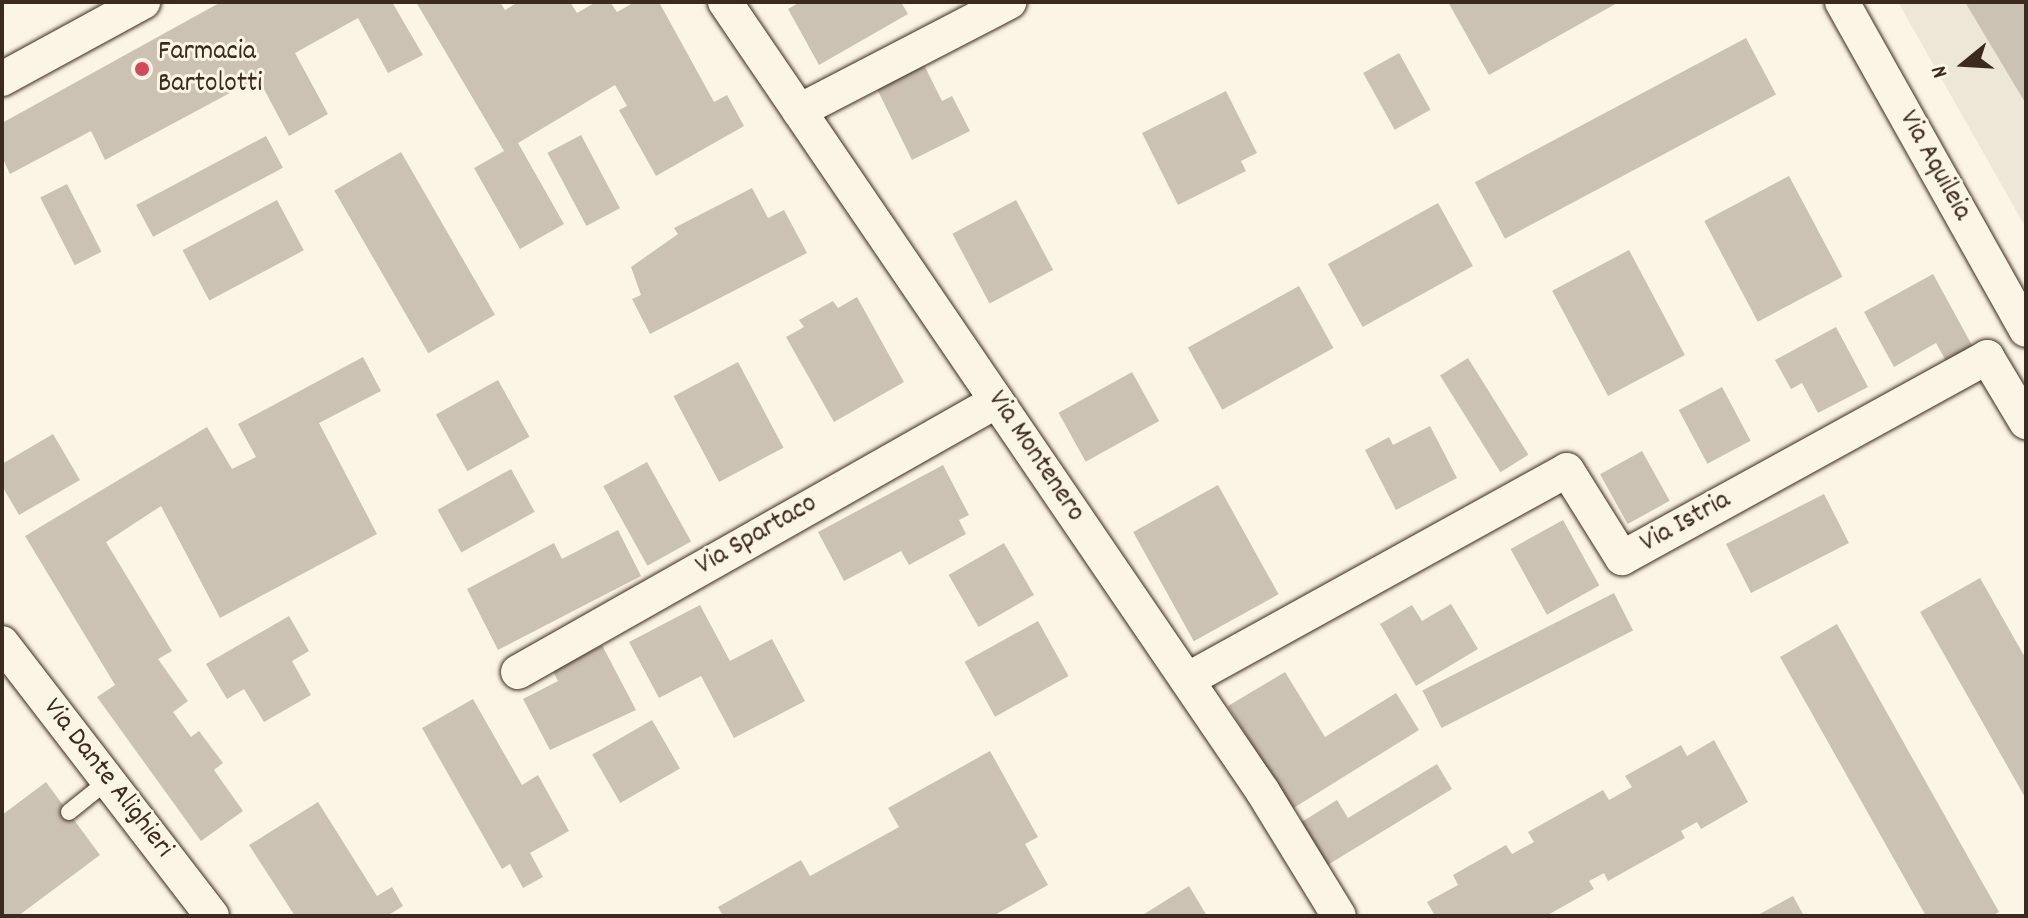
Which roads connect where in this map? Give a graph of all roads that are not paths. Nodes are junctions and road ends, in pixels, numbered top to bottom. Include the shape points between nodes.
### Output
1 (143, 2) edge
2 (725, 2) edge
3 (1009, 2) edge
4 (1842, 2) edge
5 (2, 79) edge
6 (799, 111) junction
7 (2026, 330) edge
8 (997, 401) junction
9 (2026, 422) edge
10 (5, 651) edge
11 (518, 672) dead end
12 (1187, 680) junction
13 (109, 780) junction
14 (69, 812) dead end
15 (212, 916) edge
16 (1339, 916) edge

1 - 5 street
2 - 6 street, Via Montenero
3 - 6 street
4 - 7 street, Via Aquileia
6 - 8 street, Via Montenero
8 - 11 street, Via Spartaco
8 - 12 street, Via Montenero
9 - 12 street, Via Istria via 1987,357 1622,558 1567,470
10 - 13 street, Via Dante Alighieri
12 - 16 street, Via Montenero
13 - 14 lane
13 - 15 street, Via Dante Alighieri

